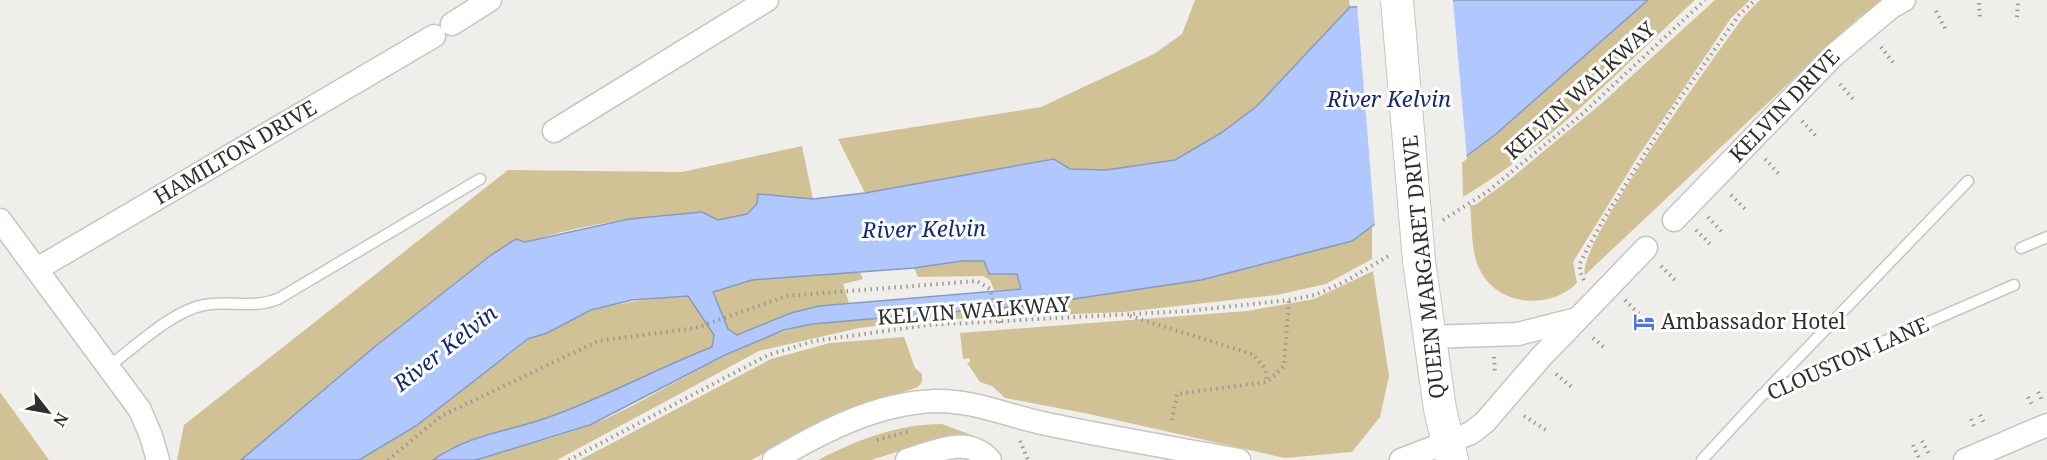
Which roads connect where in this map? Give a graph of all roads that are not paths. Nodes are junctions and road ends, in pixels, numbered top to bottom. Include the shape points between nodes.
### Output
1 (490, 0) edge
2 (767, 0) edge
3 (1397, 0) edge
4 (1904, 0) edge
5 (554, 131) dead end
6 (480, 179) dead end
7 (1968, 181) dead end
8 (0, 220) edge
9 (1684, 224) road end
10 (2047, 237) edge
11 (2021, 248) dead end
12 (1652, 256) road end
13 (37, 269) junction
14 (2014, 285) dead end
15 (1584, 326) junction
16 (1428, 338) junction
17 (108, 367) junction
18 (1763, 394) junction
19 (2041, 412) edge
20 (1450, 451) edge
21 (1971, 459) edge
22 (158, 460) edge
23 (774, 460) edge
24 (908, 460) edge
25 (990, 460) edge
26 (1239, 460) edge
27 (1401, 460) edge
28 (1702, 460) edge

1 - 13 street, HAMILTON DRIVE
2 - 5 street
3 - 16 main road, QUEEN MARGARET DRIVE, bridge
4 - 9 street, KELVIN DRIVE via 1833,56
6 - 17 lane via 278,299 256,305 222,303 187,308
7 - 18 lane
8 - 13 street
10 - 11 lane
12 - 15 street
13 - 17 street
14 - 18 lane, CLOUSTON LANE
15 - 16 street
15 - 20 street
16 - 20 main road, QUEEN MARGARET DRIVE
17 - 22 street via 140,410
18 - 28 lane, CLOUSTON LANE
19 - 21 street
20 - 27 street
23 - 26 street via 857,418 894,406 934,401 964,402 1042,423
24 - 25 street via 954,445 971,446

